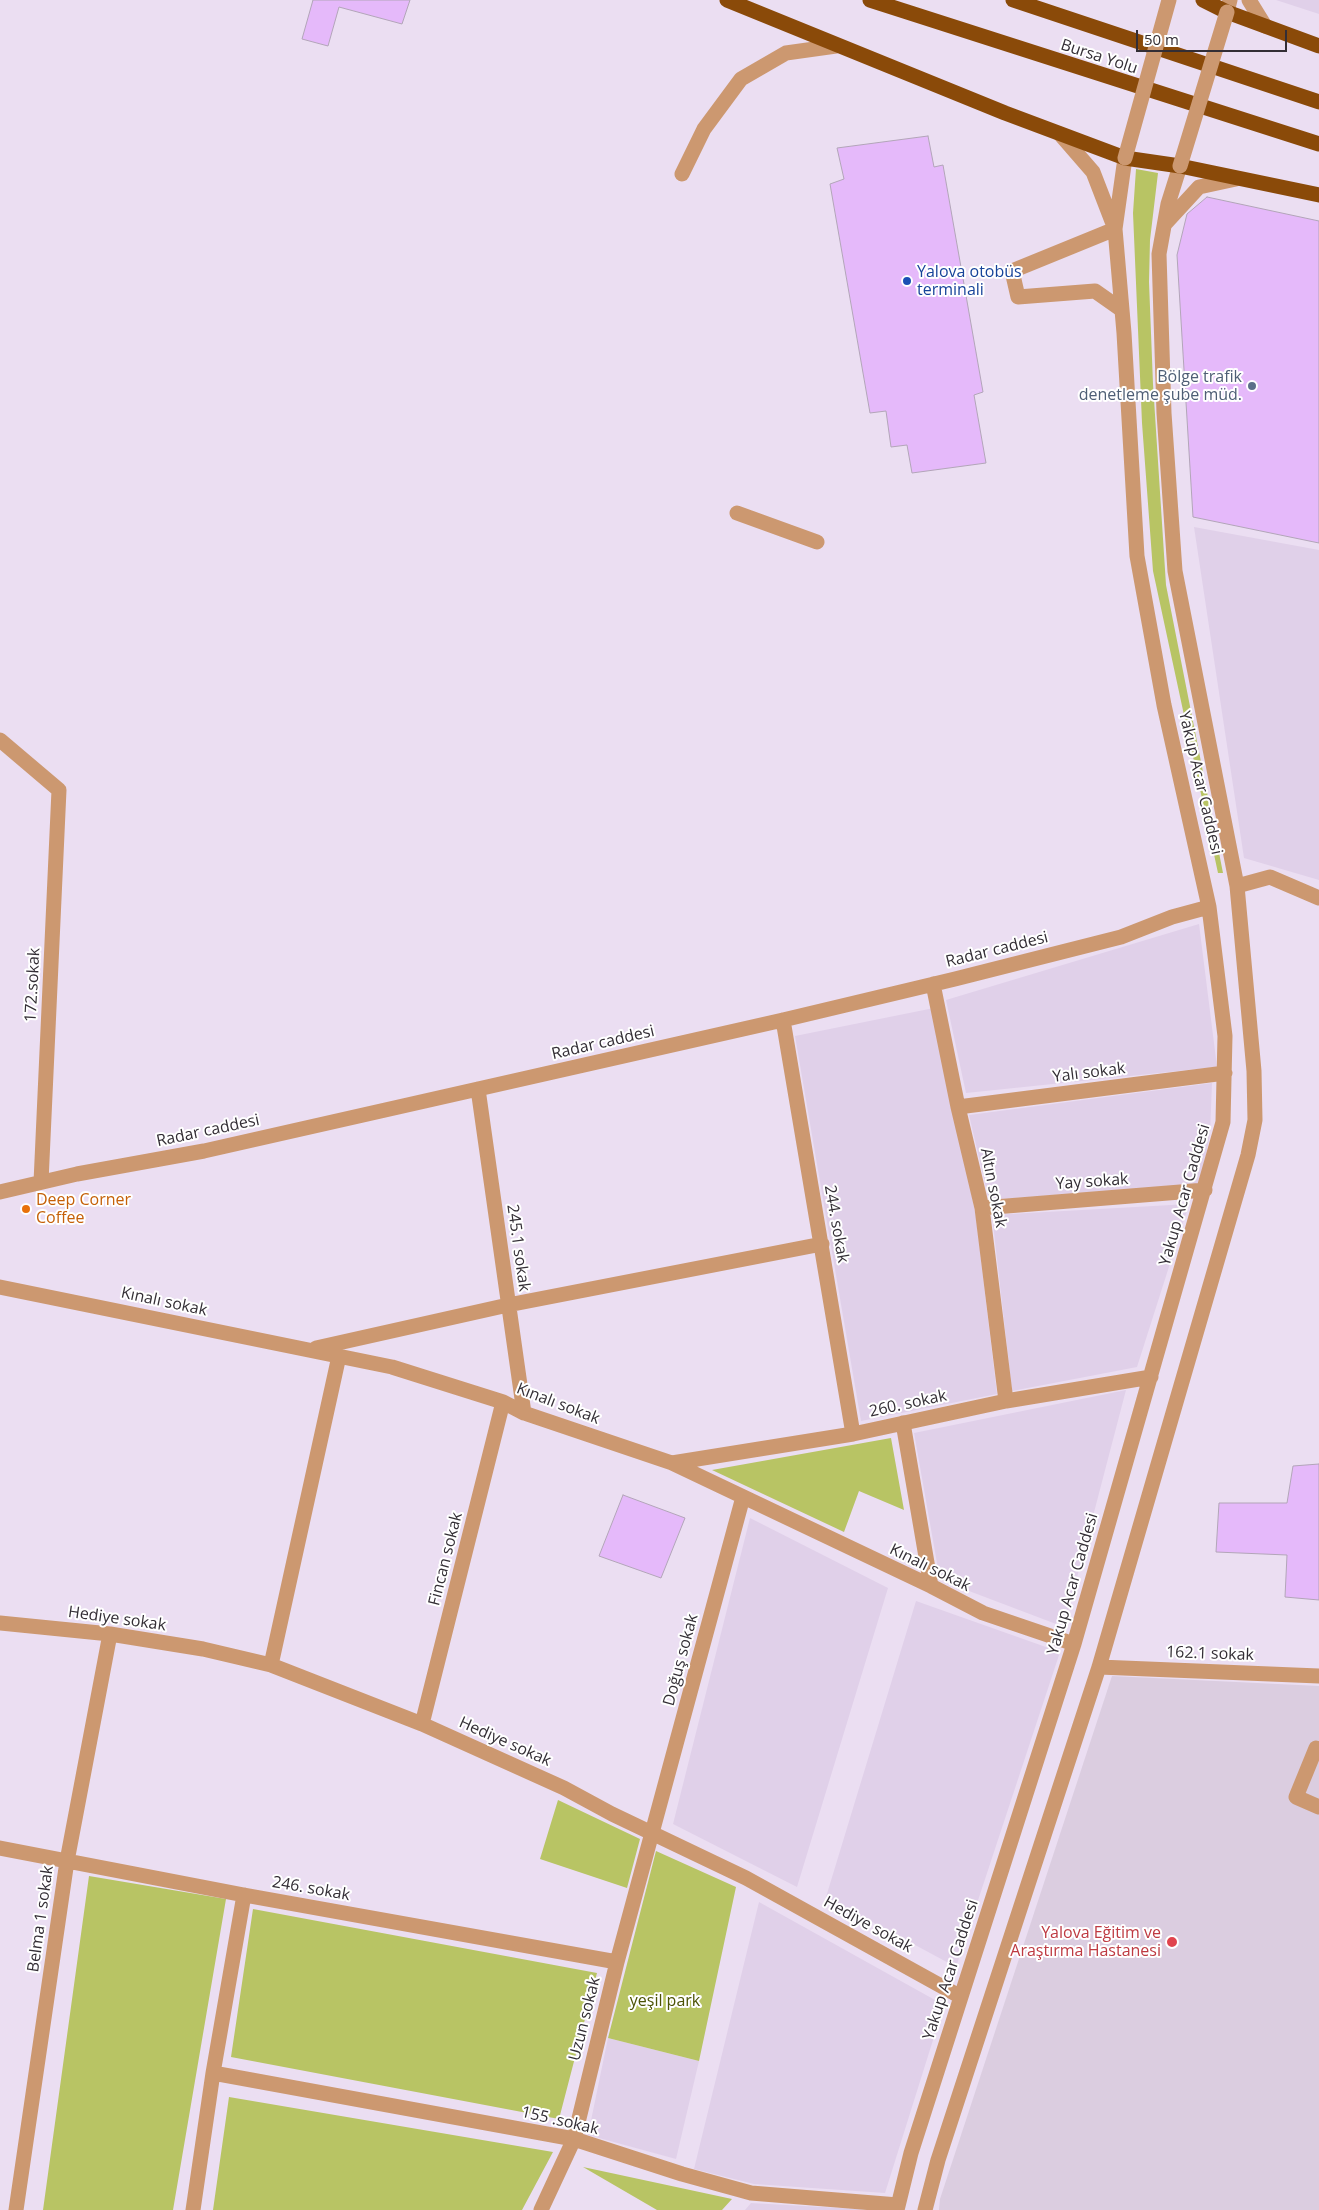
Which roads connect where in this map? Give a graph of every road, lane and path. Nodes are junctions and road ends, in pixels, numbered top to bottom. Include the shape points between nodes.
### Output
1 (727, 0) edge
2 (870, 0) edge
3 (1013, 0) edge
4 (1169, 0) edge
5 (1203, 0) edge
6 (1249, 0) edge
7 (1229, 6) edge
8 (1265, 26) junction
9 (836, 46) junction
10 (1319, 46) edge
11 (1319, 102) edge
12 (1060, 134) junction
13 (1319, 144) edge
14 (1125, 158) junction
15 (1180, 166) junction
16 (682, 174) dead end
17 (1236, 179) junction
18 (1319, 195) edge
19 (1164, 225) junction
20 (1115, 229) junction
21 (1122, 310) junction
22 (737, 513) dead end
23 (817, 542) dead end
24 (0, 740) edge
25 (1236, 886) junction
26 (1319, 898) edge
27 (1209, 907) junction
28 (934, 984) junction
29 (783, 1020) junction
30 (1225, 1074) junction
31 (478, 1089) junction
32 (958, 1106) junction
33 (41, 1182) junction
34 (1205, 1190) junction
35 (0, 1192) edge
36 (982, 1208) junction
37 (822, 1244) junction
38 (0, 1287) edge
39 (508, 1305) junction
40 (309, 1350) junction
41 (338, 1356) junction
42 (1151, 1377) junction
43 (1006, 1400) junction
44 (503, 1402) junction
45 (524, 1413) junction
46 (902, 1423) junction
47 (853, 1434) junction
48 (672, 1463) junction
49 (743, 1497) junction
50 (931, 1586) junction
51 (0, 1623) edge
52 (110, 1634) junction
53 (1074, 1644) junction
54 (271, 1665) junction
55 (1099, 1667) junction
56 (1319, 1676) edge
57 (422, 1724) junction
58 (1319, 1749) edge
59 (1319, 1807) edge
60 (652, 1832) junction
61 (0, 1848) edge
62 (67, 1861) junction
63 (244, 1895) junction
64 (617, 1962) junction
65 (961, 1997) junction
66 (213, 2073) junction
67 (574, 2139) junction
68 (898, 2208) edge
69 (16, 2210) edge
70 (193, 2210) edge
71 (541, 2210) edge
72 (925, 2210) edge

1 - 9 highway
2 - 13 highway, Bursa Yolu
3 - 11 highway
4 - 14 street, Yakup Acar Caddesi, bridge
5 - 7 highway
6 - 8 street
7 - 8 highway
7 - 15 street, Yakup Acar Caddesi, bridge
8 - 10 highway
9 - 12 highway
9 - 16 street via 786,53 741,79 704,129
12 - 14 highway
12 - 20 street via 1093,172
14 - 15 highway
14 - 20 street, Yakup Acar Caddesi
15 - 17 highway
15 - 19 street, Yakup Acar Caddesi
17 - 18 highway
17 - 19 street via 1199,187
19 - 25 street, Yakup Acar Caddesi via 1159,254 1164,414 1175,571
20 - 21 street, Yakup Acar Caddesi
20 - 21 street via 1012,271 1018,297 1094,291
21 - 27 street, Yakup Acar Caddesi via 1136,556 1164,705
22 - 23 street
24 - 33 street, 172.sokak via 60,790
25 - 26 street via 1270,877
25 - 55 street, Yakup Acar Caddesi via 1254,1072 1255,1120 1248,1155
27 - 28 street, Radar caddesi via 1121,937
27 - 30 street, Yakup Acar Caddesi via 1225,1036
28 - 29 street, Radar caddesi
28 - 32 street, Altın sokak
29 - 31 street, Radar caddesi
29 - 37 street, 244. sokak
30 - 32 street, Yalı sokak
30 - 34 street, Yakup Acar Caddesi via 1224,1122
31 - 33 street, Radar caddesi via 204,1150
31 - 39 street, 245.1 sokak
32 - 36 street, Altın sokak
33 - 35 street, Radar caddesi
34 - 36 street, Yay sokak
34 - 42 street, Yakup Acar Caddesi
36 - 43 street, Altın sokak
37 - 39 street
37 - 47 street, 244. sokak
38 - 40 street, Kınalı sokak
39 - 40 street
39 - 45 street, 245.1 sokak
40 - 41 street, Kınalı sokak
41 - 44 street, Kınalı sokak via 392,1367
41 - 54 street
42 - 43 street, 260. sokak
42 - 53 street, Yakup Acar Caddesi
43 - 46 street, 260. sokak
44 - 45 street, Kınalı sokak
44 - 57 street, Fincan sokak
45 - 48 street, Kınalı sokak
46 - 47 street, 260. sokak
46 - 50 street
47 - 48 street, 260. sokak
48 - 49 street, Kınalı sokak
49 - 50 street, Kınalı sokak
49 - 60 street, Doğuş sokak
50 - 53 street, Kınalı sokak via 983,1613
51 - 52 street, Hediye sokak
52 - 54 street, Hediye sokak via 203,1649
52 - 62 street, Belma 1 sokak
53 - 65 street, Yakup Acar Caddesi
54 - 57 street, Hediye sokak
55 - 56 street, 162.1 sokak
55 - 72 street, Yakup Acar Caddesi via 938,2160
57 - 60 street, Hediye sokak
58 - 59 street via 1316,1748 1296,1797
60 - 64 street, Uzun sokak
60 - 65 street, Hediye sokak via 746,1878
61 - 62 street, 246. sokak
62 - 63 street, 246. sokak
62 - 69 street, Belma 1 sokak
63 - 64 street, 246. sokak
63 - 66 street
64 - 67 street, Uzun sokak
65 - 68 street, Yakup Acar Caddesi
66 - 67 street, 155 .sokak
66 - 70 street
67 - 68 street, 155 .sokak via 682,2174 751,2192
67 - 71 street, Uzun sokak

